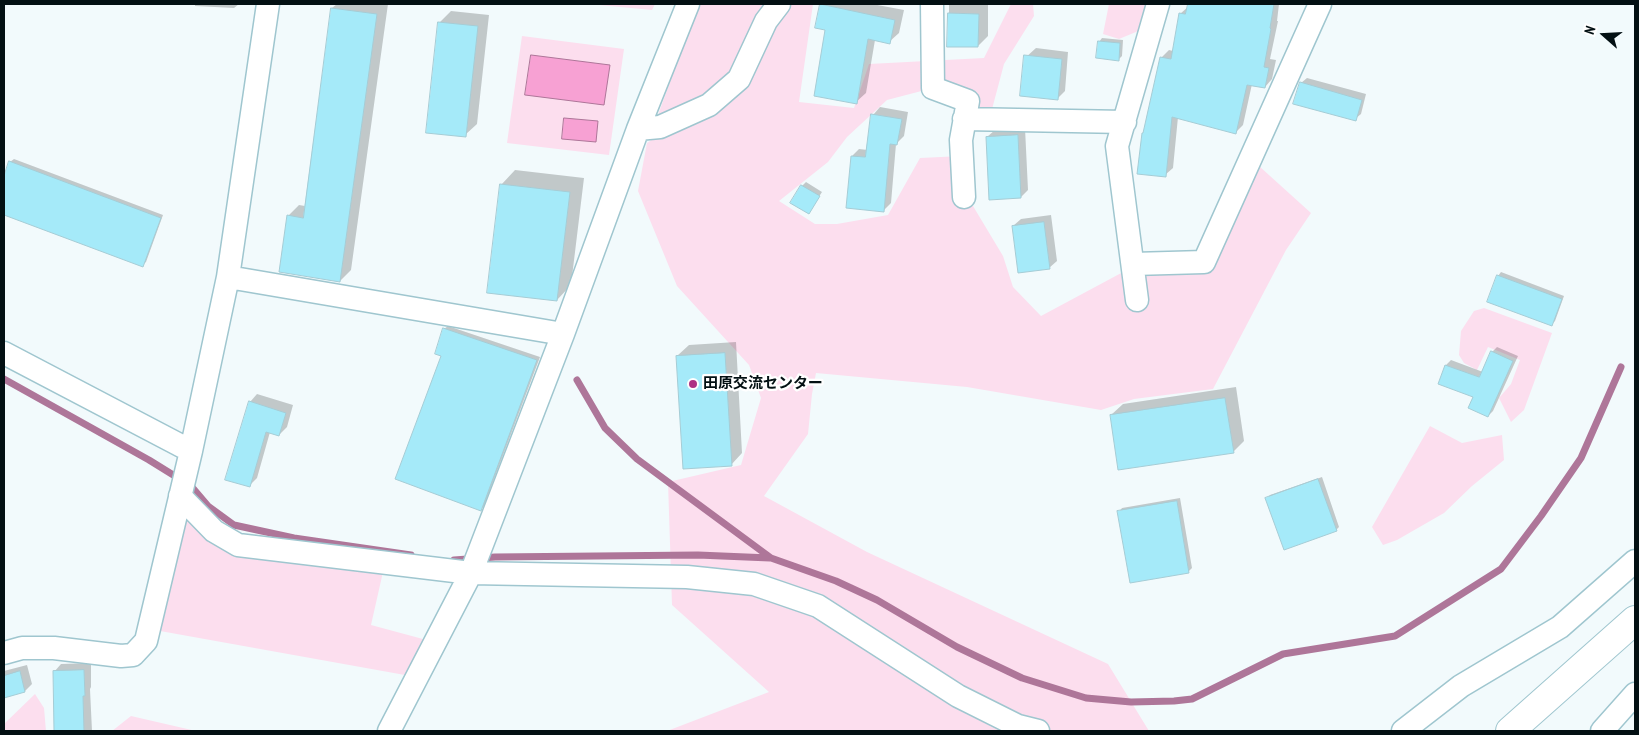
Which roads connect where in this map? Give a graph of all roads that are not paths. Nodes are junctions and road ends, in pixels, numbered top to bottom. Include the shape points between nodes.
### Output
1 (268, 4) edge
2 (688, 4) edge
3 (779, 4) edge
4 (932, 4) edge
5 (1158, 4) edge
6 (1320, 4) edge
7 (964, 119) junction
8 (1125, 122) junction
9 (638, 129) junction
10 (964, 197) dead end
11 (1133, 264) junction
12 (228, 277) junction
13 (1137, 300) dead end
14 (563, 334) junction
15 (4, 353) edge
16 (191, 450) junction
17 (180, 496) junction
18 (1635, 561) edge
19 (470, 573) junction
20 (1635, 620) edge
21 (4, 653) edge
22 (1635, 694) edge
23 (389, 731) edge
24 (1038, 731) edge
25 (1403, 731) edge
26 (1510, 731) edge
27 (1602, 731) edge

1 - 12 street
2 - 9 street
3 - 9 street via 766,20 739,79 709,105 660,127
4 - 7 street via 933,88 968,101
5 - 8 street
6 - 11 street via 1204,262
7 - 8 street
7 - 10 street via 961,140
8 - 11 street via 1117,146
9 - 14 street
11 - 13 street
12 - 14 street
12 - 16 street
14 - 19 street
15 - 16 street
16 - 17 street
17 - 19 street via 214,531 238,545
17 - 21 street via 146,641 133,655 46,648 22,648
18 - 25 street via 1560,627 1461,686
19 - 23 street
19 - 24 street via 687,577 754,584 818,606 958,696 1018,726
20 - 26 street
22 - 27 street

